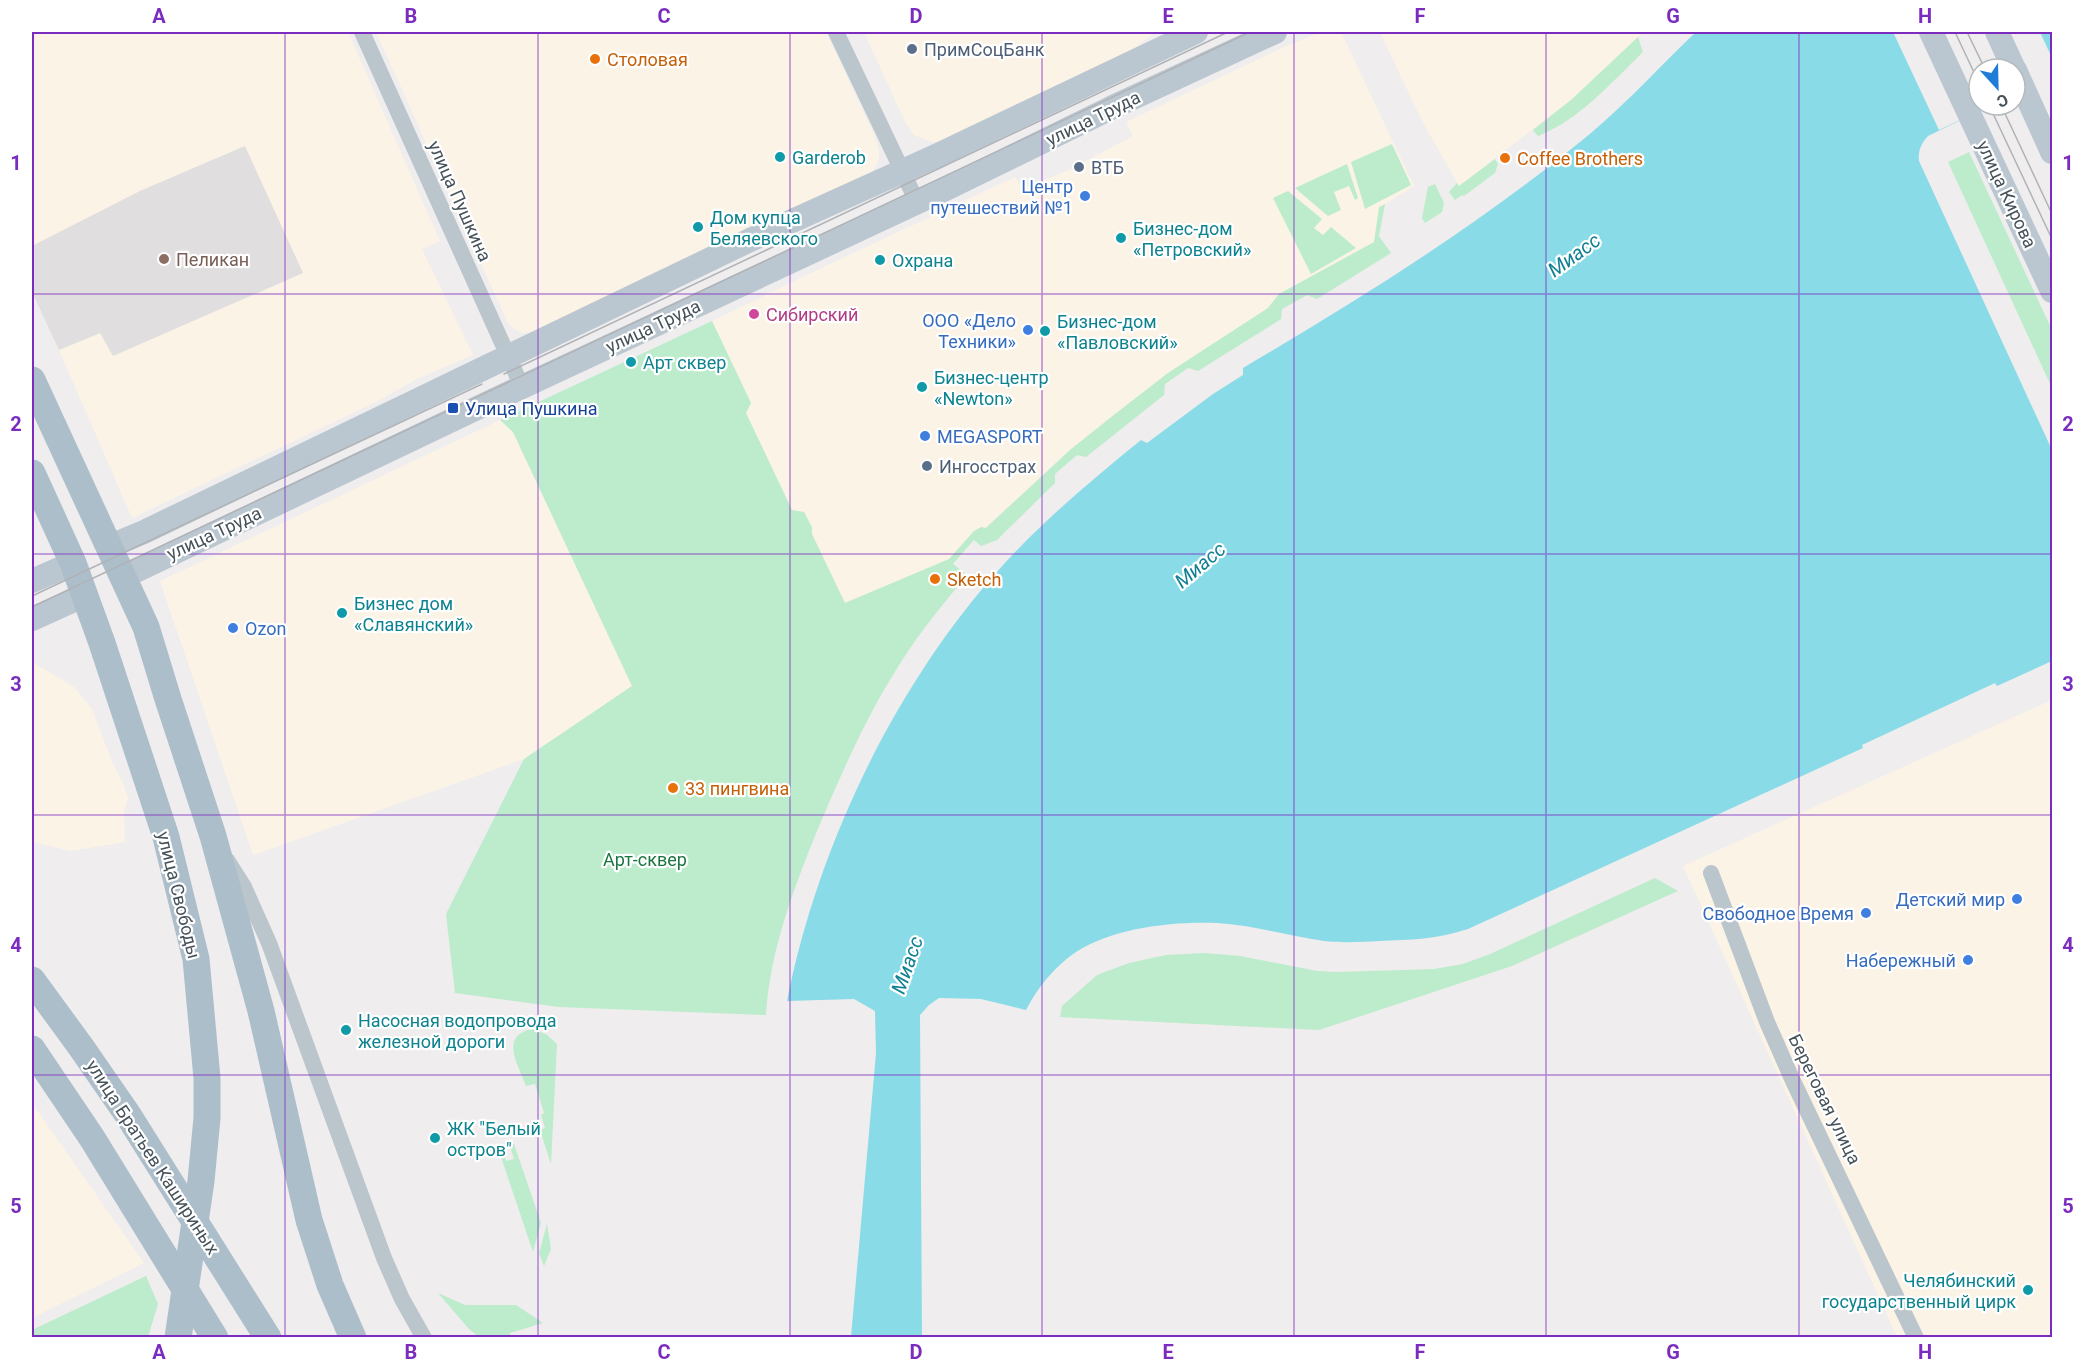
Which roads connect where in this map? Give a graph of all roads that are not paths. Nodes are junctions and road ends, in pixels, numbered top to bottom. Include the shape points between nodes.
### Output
1 (362, 32) edge
2 (836, 32) edge
3 (1196, 32) edge
4 (1275, 32) edge
5 (1931, 32) edge
6 (1997, 32) edge
7 (2009, 57) edge
8 (2027, 96) edge
9 (2052, 152) edge
10 (903, 171) junction
11 (917, 202) junction
12 (2052, 291) edge
13 (508, 357) junction
14 (32, 380) edge
15 (522, 387) junction
16 (32, 473) edge
17 (108, 547) junction
18 (73, 563) junction
19 (123, 577) junction
20 (32, 580) edge
21 (85, 595) junction
22 (32, 619) edge
23 (213, 836) junction
24 (1711, 873) dead end
25 (32, 980) edge
26 (32, 1048) edge
27 (178, 1338) edge
28 (215, 1338) edge
29 (268, 1338) edge
30 (353, 1338) edge
31 (424, 1338) edge
32 (1916, 1338) edge

1 - 13 street, улица Пушкина
2 - 10 street
3 - 10 main road, улица Труда
4 - 11 main road, улица Труда
5 - 12 main road, улица Кирова
6 - 7 main road
8 - 9 main road
10 - 11 street
10 - 13 main road, улица Труда via 738,245
11 - 15 main road, улица Труда
13 - 15 street, улица Пушкина
13 - 17 main road, улица Труда
14 - 17 main road
15 - 19 main road, улица Труда
16 - 18 main road, улица Свободы
17 - 18 main road, улица Труда
17 - 19 main road
18 - 20 main road, улица Труда
18 - 21 main road, улица Свободы
19 - 21 main road, улица Труда
19 - 23 main road via 146,627
21 - 22 main road, улица Труда
21 - 27 main road, улица Свободы via 166,837 196,959 207,1118
23 - 30 main road via 270,1050 309,1220 330,1285
23 - 31 street via 244,887 269,943 375,1237
24 - 32 street, Береговая улица via 1793,1081
25 - 29 main road, улица Братьев Кашириных, bridge via 128,1115
26 - 28 main road, bridge

